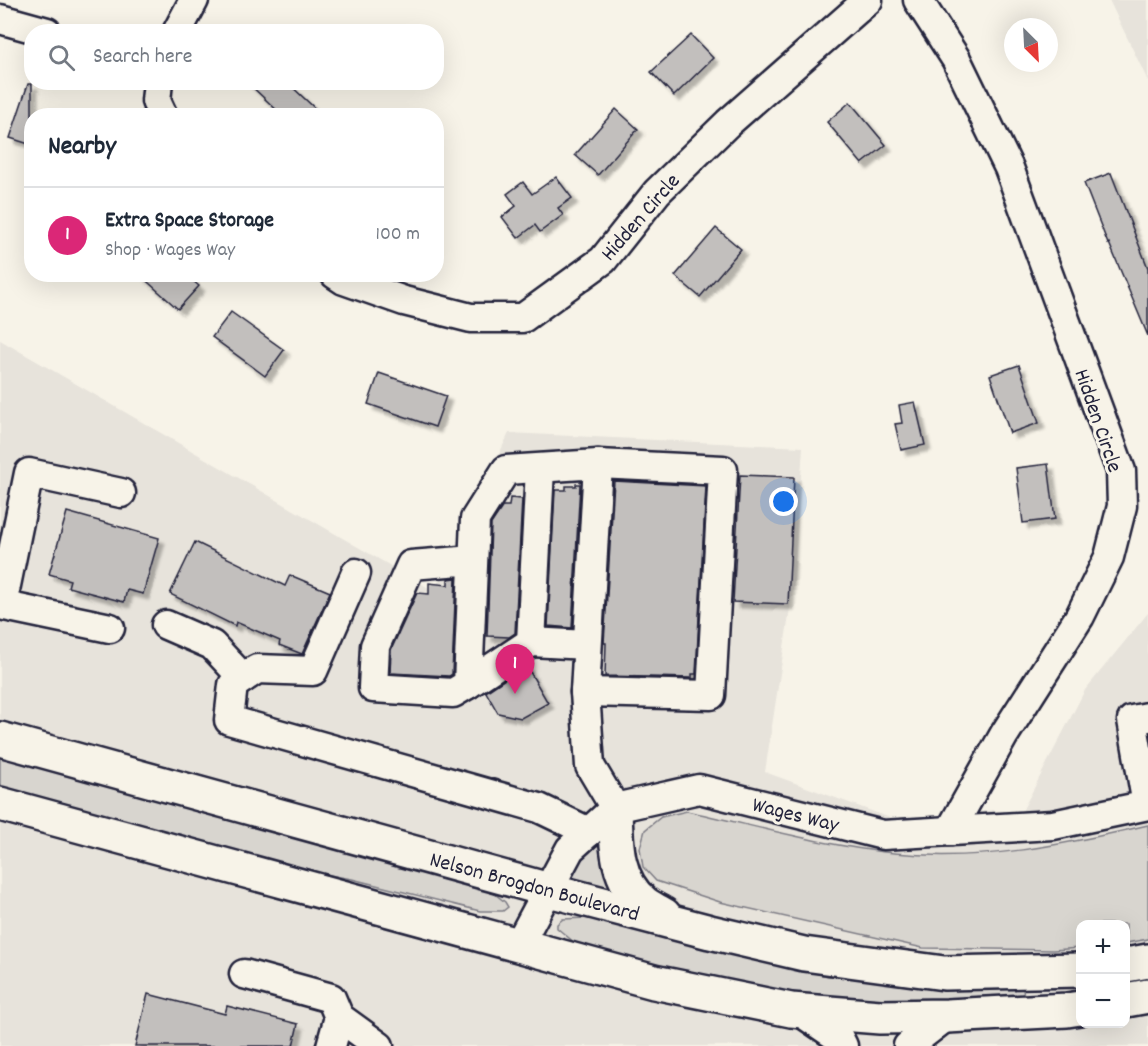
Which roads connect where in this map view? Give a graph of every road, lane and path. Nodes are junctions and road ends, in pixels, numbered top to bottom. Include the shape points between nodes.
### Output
1 (194, 0) edge
2 (868, 0) edge
3 (918, 0) edge
4 (0, 19) edge
5 (181, 24) edge
6 (24, 26) edge
7 (157, 90) edge
8 (160, 108) edge
9 (351, 282) edge
10 (598, 464) junction
11 (540, 469) junction
12 (121, 493) dead end
13 (473, 560) junction
14 (356, 573) dead end
15 (1, 605) edge
16 (166, 625) dead end
17 (110, 628) dead end
18 (531, 642) junction
19 (587, 645) junction
20 (243, 678) junction
21 (468, 684) junction
22 (585, 692) junction
23 (1148, 717) edge
24 (0, 739) edge
25 (0, 804) edge
26 (1147, 805) edge
27 (615, 808) junction
28 (950, 831) junction
29 (589, 832) junction
30 (549, 890) junction
31 (678, 924) junction
32 (518, 946) junction
33 (1148, 961) edge
34 (1130, 964) edge
35 (1076, 970) edge
36 (244, 974) dead end
37 (1148, 996) edge
38 (1130, 999) edge
39 (1076, 1009) edge
40 (798, 1010) junction
41 (947, 1016) junction
42 (339, 1017) junction
43 (331, 1046) edge
44 (379, 1046) edge
45 (843, 1046) edge
46 (908, 1046) edge

1 - 5 street
2 - 9 street, Hidden Circle via 712,138 657,192 603,260 523,318 471,318
3 - 28 street, Hidden Circle via 956,60 1009,168 1121,471 1122,506 1109,557 1080,616 1004,735
4 - 6 street
7 - 8 street
10 - 11 street
10 - 19 street
10 - 22 street via 723,470 711,695
11 - 13 street via 506,470 475,519
11 - 18 street
12 - 15 street via 29,473
13 - 21 street
13 - 21 street via 411,565 375,646 373,688 453,693
14 - 20 street via 313,671 257,669
15 - 17 street
16 - 20 street via 212,645
18 - 19 street
18 - 21 street
19 - 22 street
20 - 29 street via 233,685 229,720 539,808
22 - 27 street via 590,766
23 - 26 street via 1132,720
24 - 30 highway, Nelson Brogdon Boulevard
25 - 32 highway
26 - 28 street, Wages Way via 1053,825
27 - 28 street, Wages Way via 699,789 883,835
27 - 29 street, Wages Way
27 - 31 highway via 619,862 628,885 644,903
29 - 30 street, Wages Way via 570,849
30 - 31 highway, Nelson Brogdon Boulevard
30 - 32 street, Wages Way
31 - 35 highway, Nelson Brogdon Boulevard via 804,954 898,968 944,973
32 - 40 highway via 654,982
33 - 34 highway
36 - 42 street via 331,998
37 - 38 highway
39 - 41 highway
40 - 41 highway via 880,1017
40 - 45 street via 840,1038
41 - 46 street
42 - 43 street
42 - 44 street

